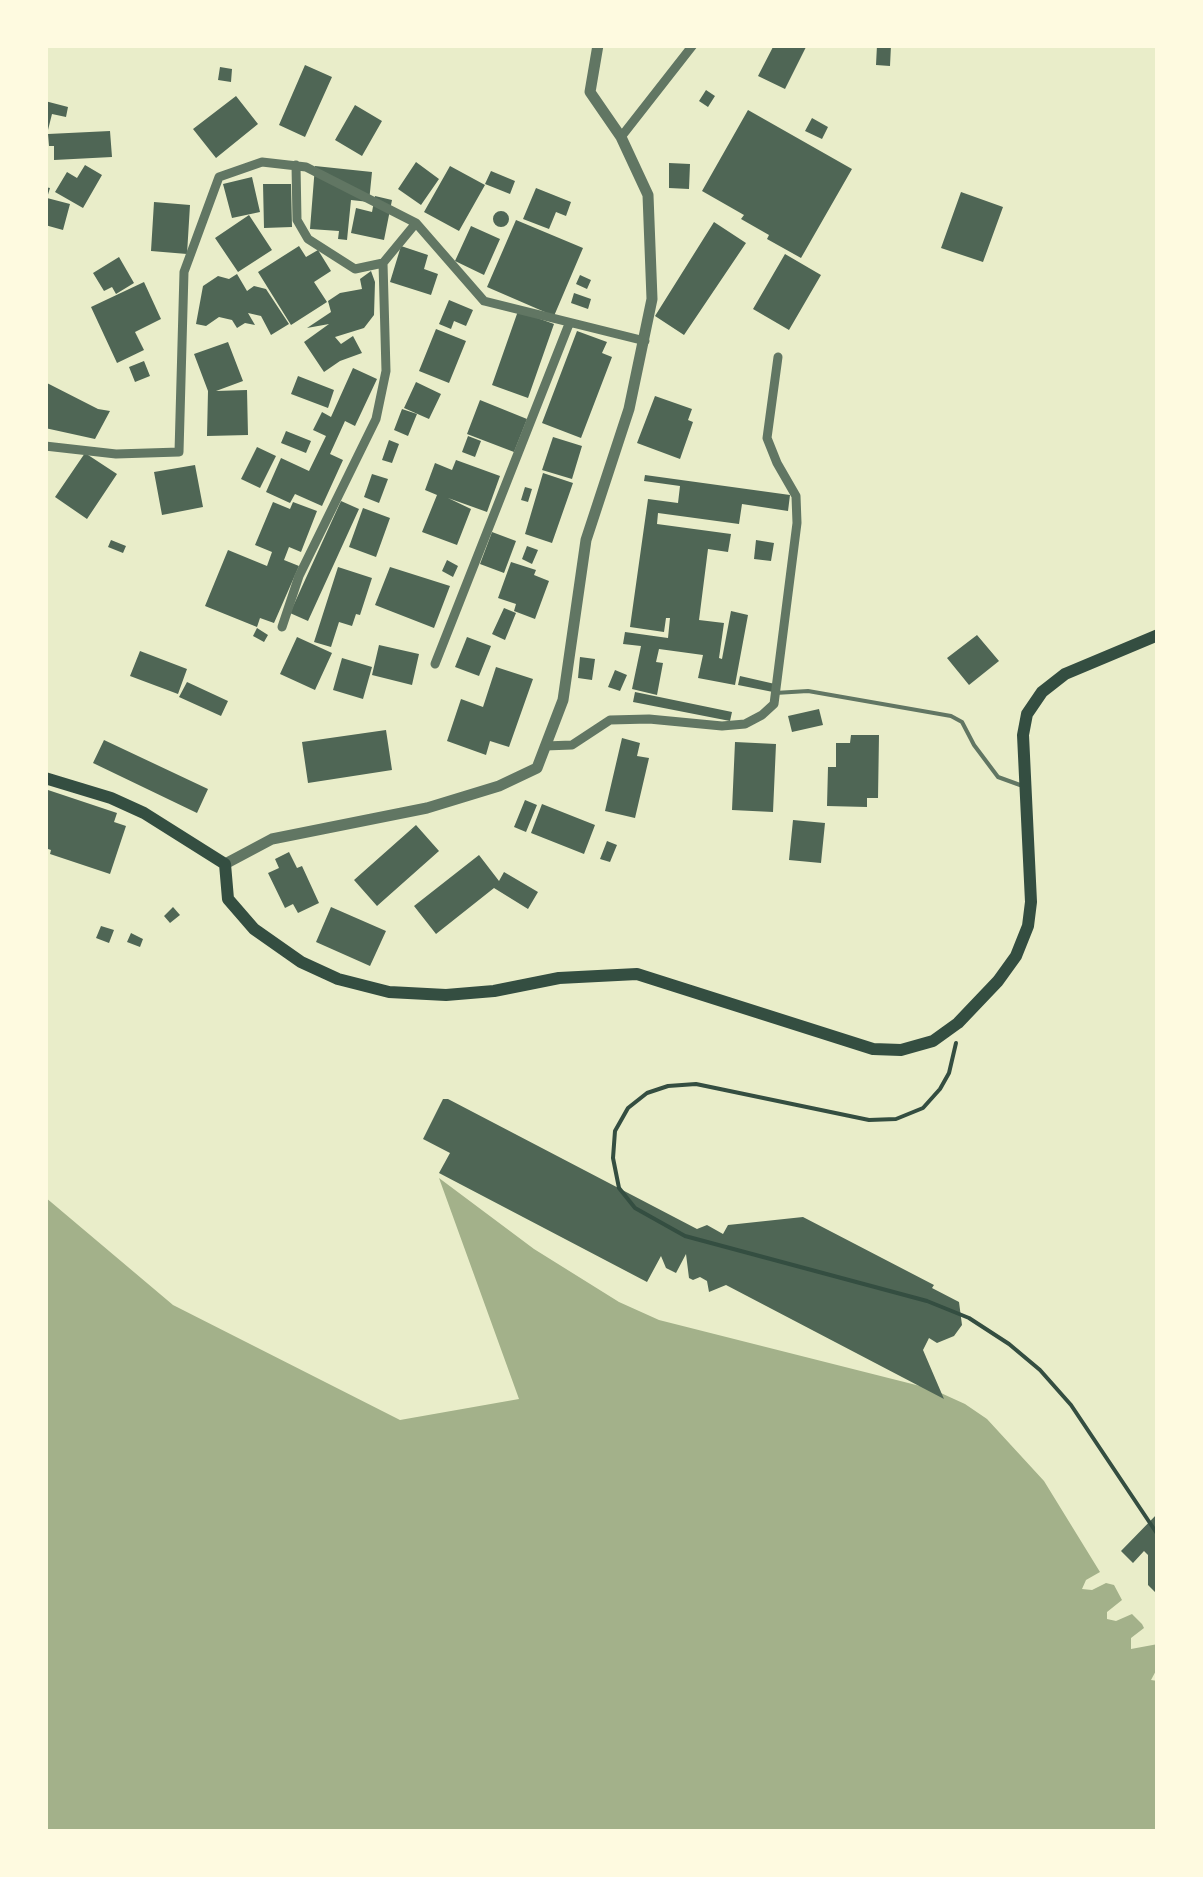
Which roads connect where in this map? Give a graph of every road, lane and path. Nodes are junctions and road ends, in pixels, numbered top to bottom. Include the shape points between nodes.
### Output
1 (598, 45) edge
2 (693, 45) edge
3 (621, 136) junction
4 (296, 166) junction
5 (416, 223) junction
6 (383, 263) junction
7 (569, 324) junction
8 (645, 341) junction
9 (778, 357) dead end
10 (45, 446) edge
11 (282, 627) dead end
12 (1158, 635) edge
13 (435, 664) dead end
14 (775, 692) junction
15 (545, 746) junction
16 (45, 778) edge
17 (1026, 788) junction
18 (225, 864) junction
19 (958, 1024) junction
20 (1158, 1534) edge

1 - 3 street via 590,92
2 - 3 street
3 - 8 street via 648,195 652,299
4 - 5 street
4 - 6 street via 297,220 308,239 355,269
4 - 10 street via 262,162 219,177 184,272 179,452
5 - 6 street
5 - 7 street via 484,301
6 - 11 street via 386,371 376,419
7 - 8 street
7 - 13 street
8 - 15 street via 586,540 563,700
9 - 14 street via 767,438 796,496 798,523
12 - 17 main road via 1065,674 1042,692 1027,714 1023,736
14 - 15 street via 774,704 745,724 610,720 572,744
14 - 17 lane via 808,691 951,716 962,722 998,777
15 - 18 street via 537,768 499,786 272,840
16 - 18 main road via 144,813
17 - 19 main road via 1028,926 998,982
18 - 19 main road via 228,899 254,929 338,980 389,992 446,995 637,974 873,1049 933,1041
19 - 20 path via 950,1073 940,1089 923,1108 896,1119 868,1120 696,1084 647,1093 615,1131 619,1188 636,1208 685,1236 927,1300 1009,1344 1071,1406

